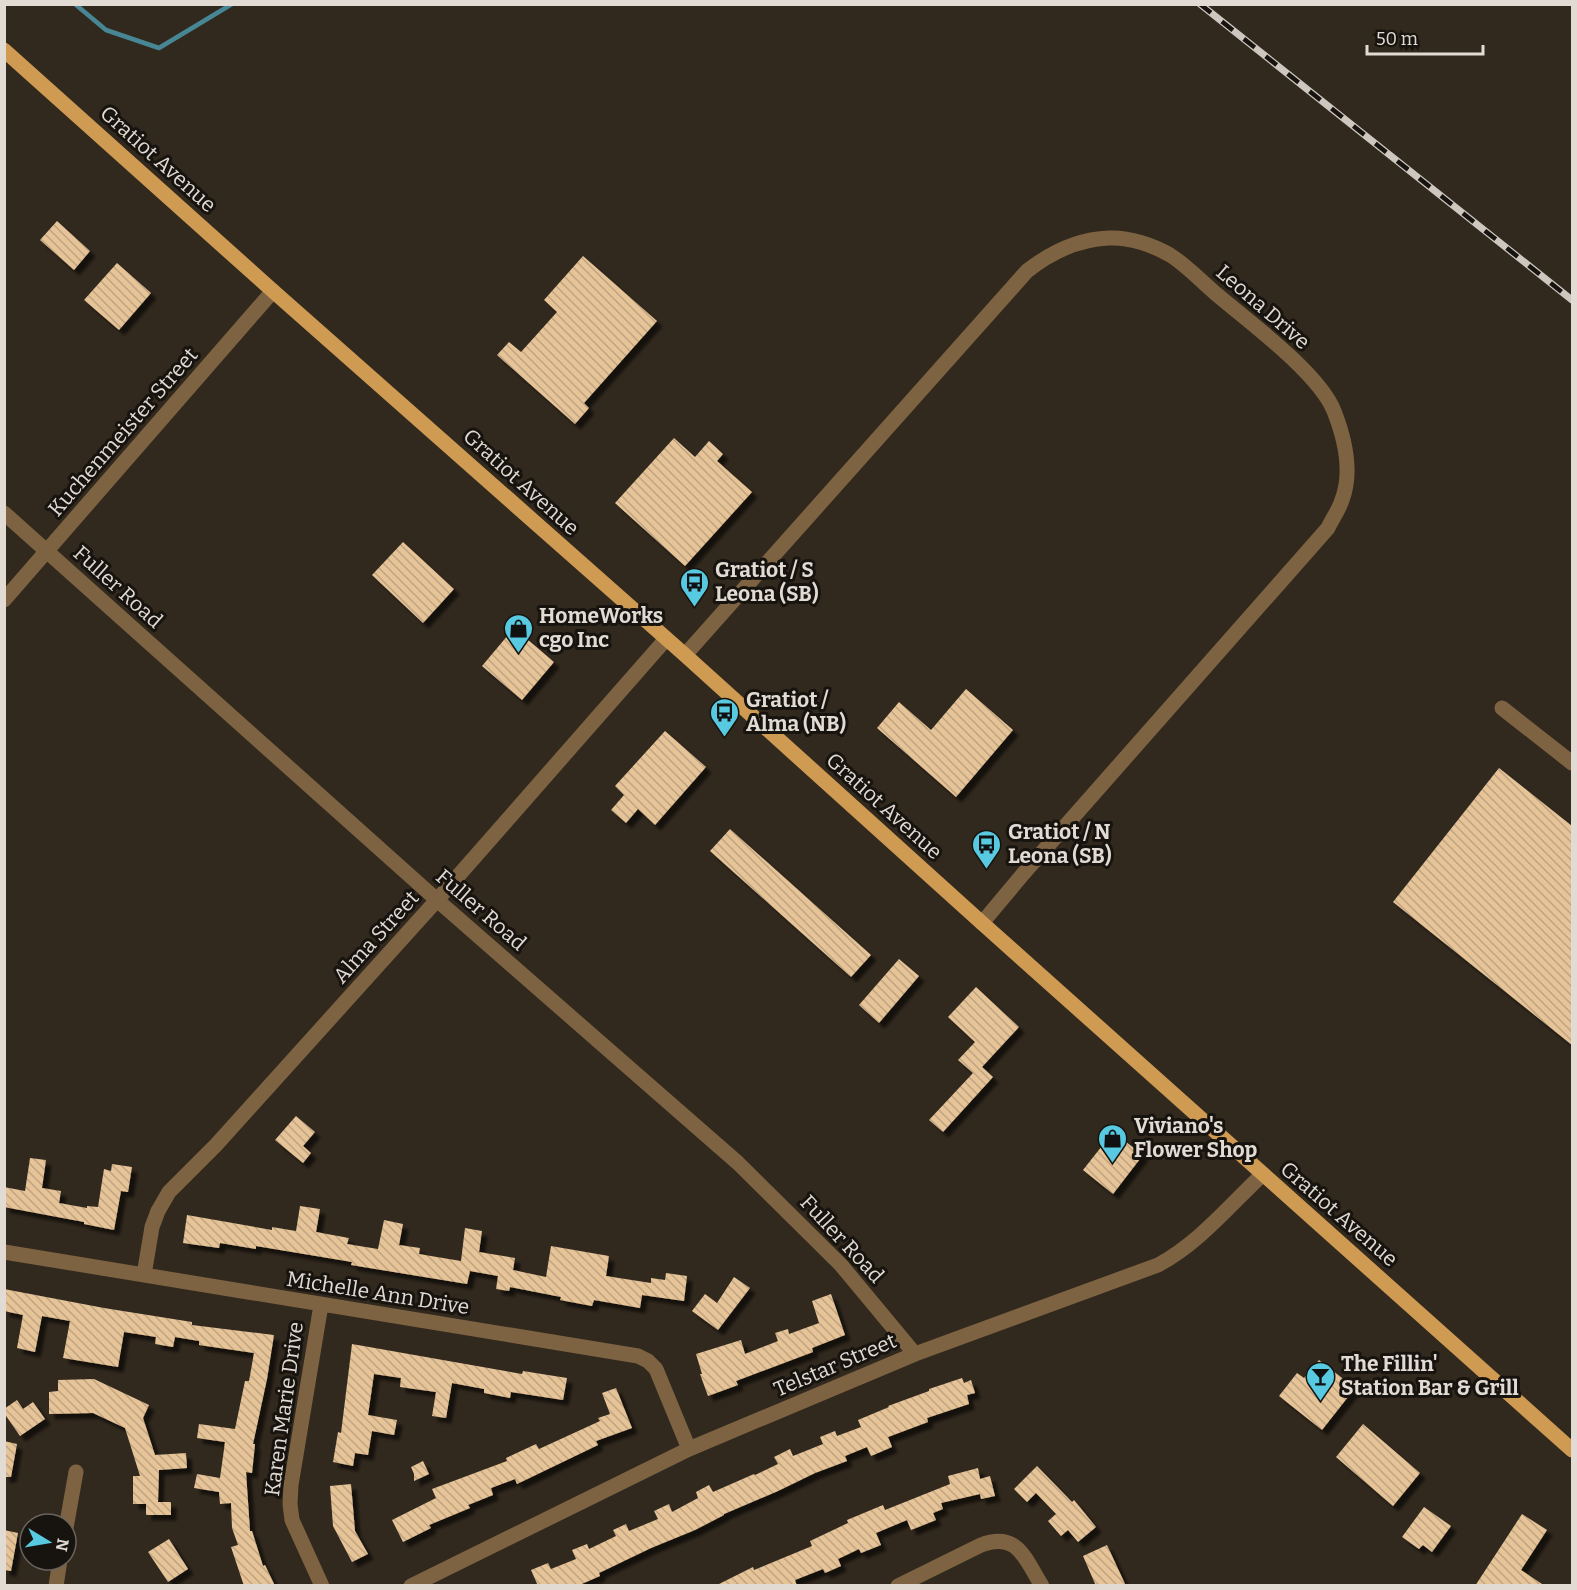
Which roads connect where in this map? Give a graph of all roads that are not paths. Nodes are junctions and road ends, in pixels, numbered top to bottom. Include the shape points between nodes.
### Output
1 (4, 50) edge
2 (273, 291) junction
3 (4, 513) edge
4 (47, 553) junction
5 (4, 600) edge
6 (666, 639) junction
7 (685, 655) junction
8 (1502, 708) dead end
9 (1572, 764) edge
10 (437, 900) junction
11 (982, 923) junction
12 (1263, 1174) junction
13 (4, 1252) edge
14 (144, 1275) junction
15 (321, 1305) junction
16 (915, 1354) junction
17 (689, 1449) junction
18 (1572, 1450) edge
19 (76, 1472) dead end
20 (69, 1512) edge
21 (322, 1586) edge
22 (411, 1586) edge
23 (898, 1586) edge
24 (1042, 1586) edge

1 - 2 main road, Gratiot Avenue
2 - 4 street, Kuchenmeister Street
2 - 6 main road, Gratiot Avenue
3 - 4 street, Fuller Road
4 - 5 street, Kuchenmeister Street
4 - 10 street, Fuller Road
6 - 7 main road, Gratiot Avenue
6 - 10 street, Alma Street
7 - 11 main road, Gratiot Avenue
7 - 11 street, Leona Drive via 1027,271 1047,256 1079,243 1110,238 1139,242 1170,255 1278,346 1316,383 1334,410 1343,439 1349,471 1342,500 1328,528
8 - 9 street
10 - 14 street, Alma Street via 169,1192 152,1227
10 - 16 street, Fuller Road via 738,1162 841,1265
11 - 12 main road, Gratiot Avenue
12 - 16 street, Telstar Street via 1192,1243 1158,1265
12 - 18 main road, Gratiot Avenue
13 - 14 street, Michelle Ann Drive
14 - 15 street, Michelle Ann Drive
15 - 17 street, Michelle Ann Drive via 638,1356 656,1369
15 - 21 street, Karen Marie Drive via 290,1504 292,1520
16 - 17 street, Telstar Street
17 - 22 street, Telstar Street
19 - 20 street
23 - 24 street via 994,1540 1014,1545

